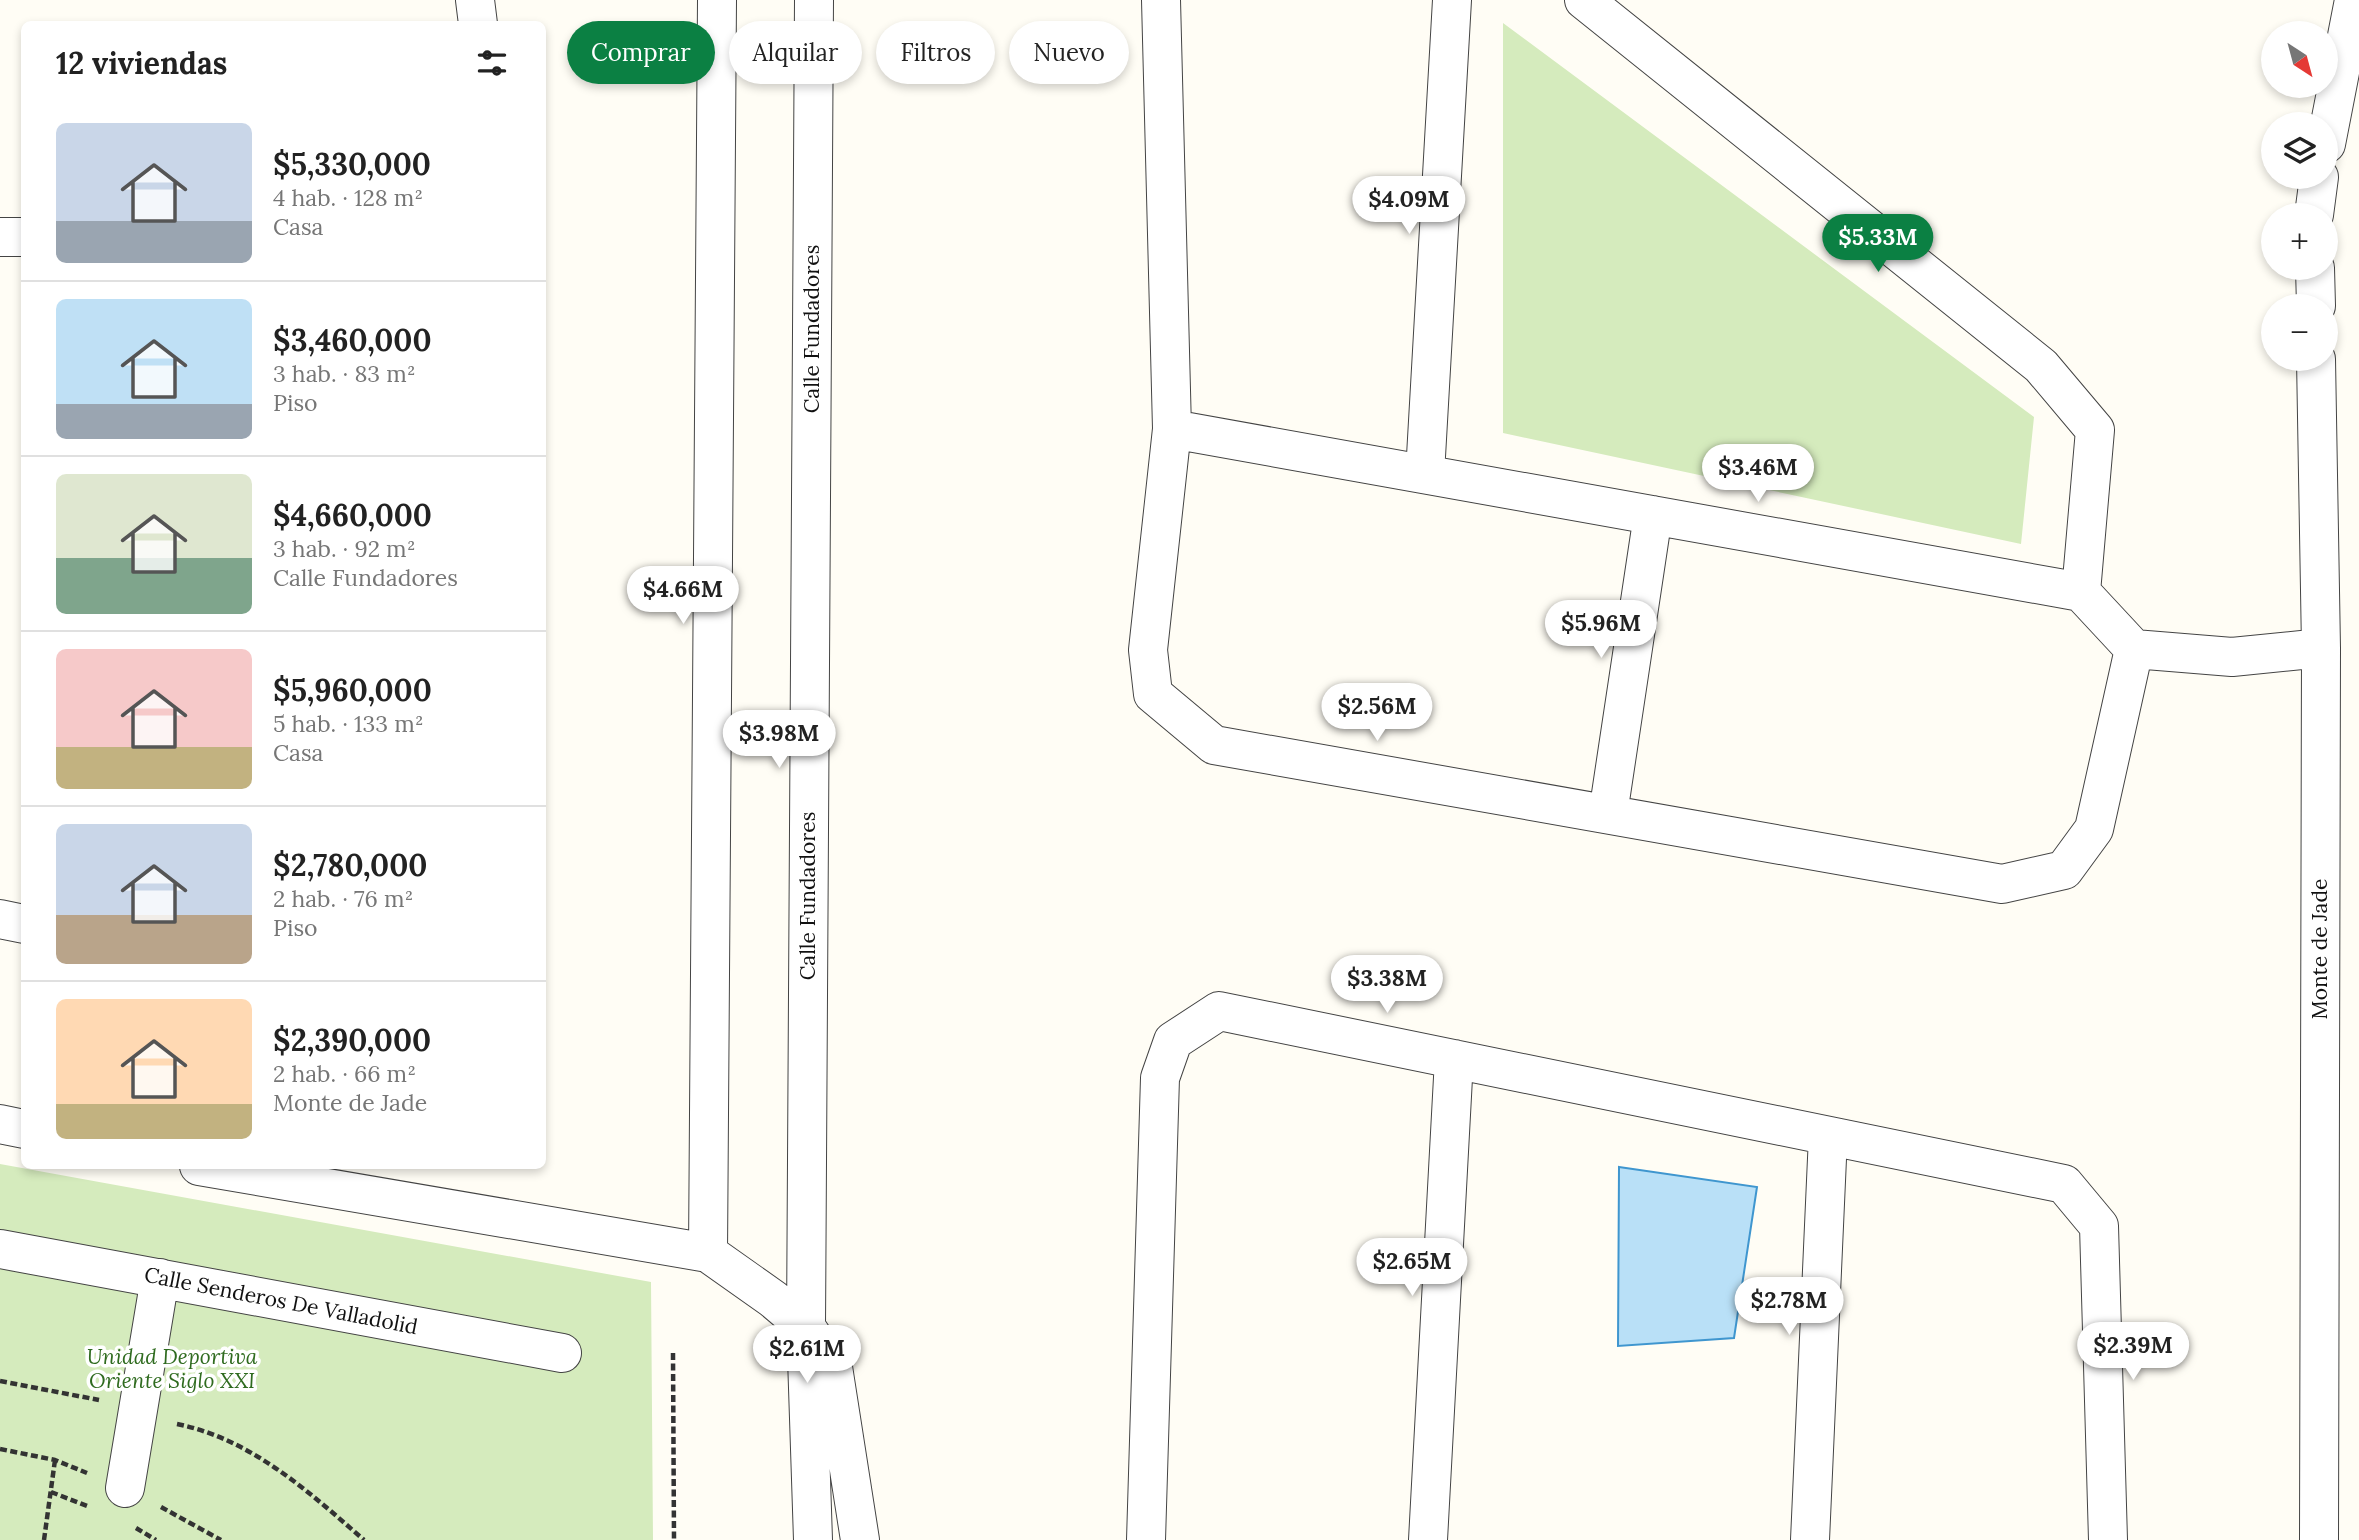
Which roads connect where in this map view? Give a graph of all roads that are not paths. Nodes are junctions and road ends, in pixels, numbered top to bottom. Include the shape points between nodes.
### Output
1 (475, 0) edge
2 (717, 0) edge
3 (814, 0) edge
4 (1161, 0) edge
5 (1451, 0) edge
6 (1584, 0) edge
7 (2354, 0) edge
8 (478, 21) edge
9 (2332, 112) edge
10 (0, 237) edge
11 (21, 237) edge
12 (2316, 371) edge
13 (1172, 429) junction
14 (1425, 474) junction
15 (1653, 515) junction
16 (2081, 592) junction
17 (2321, 648) junction
18 (2134, 649) junction
19 (1608, 814) junction
20 (0, 919) edge
21 (21, 923) edge
22 (1454, 1059) junction
23 (0, 1124) edge
24 (21, 1128) edge
25 (1828, 1136) junction
26 (234, 1169) edge
27 (269, 1172) edge
28 (0, 1249) edge
29 (708, 1253) junction
30 (160, 1278) junction
31 (806, 1327) junction
32 (562, 1353) dead end
33 (125, 1488) road end
34 (813, 1540) edge
35 (860, 1540) edge
36 (1146, 1540) edge
37 (1428, 1540) edge
38 (1810, 1540) edge
39 (2108, 1540) edge
40 (2319, 1540) edge

1 - 8 street
2 - 29 street
3 - 31 street, Calle Fundadores
4 - 13 street
5 - 14 street
6 - 16 street via 2041,366 2086,419 2095,430
7 - 9 street
10 - 11 street
12 - 17 street, Monte de Jade
13 - 14 street
13 - 19 street via 1148,649 1153,694 1214,745
14 - 15 street
15 - 16 street
15 - 19 street
16 - 18 street
17 - 18 street via 2232,657
17 - 40 street, Monte de Jade
18 - 19 street via 2094,829 2064,870 2002,884
20 - 21 street
22 - 25 street
22 - 36 street via 1219,1011 1174,1041 1160,1078
22 - 37 street
23 - 24 street
25 - 38 street
25 - 39 street via 2064,1184 2099,1226
26 - 27 street
27 - 29 street
28 - 30 street, Calle Senderos De Valladolid
29 - 31 street
30 - 32 street, Calle Senderos De Valladolid
30 - 33 street
31 - 34 street, Calle Fundadores
31 - 35 street via 834,1367

